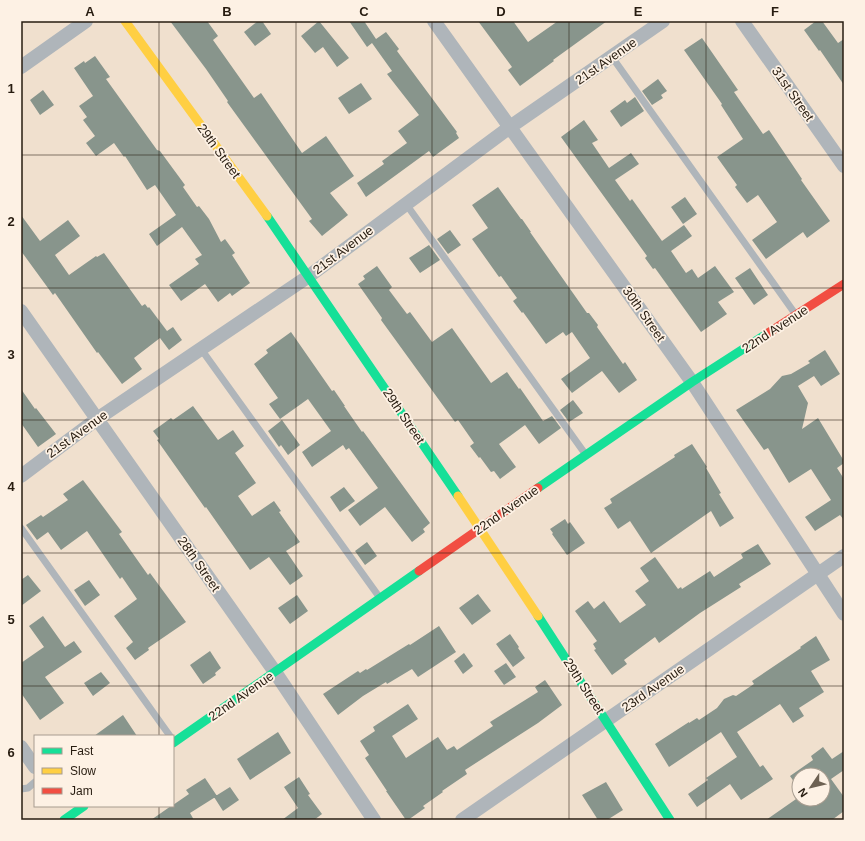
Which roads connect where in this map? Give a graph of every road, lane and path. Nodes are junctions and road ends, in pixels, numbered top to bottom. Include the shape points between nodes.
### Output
1 (86, 21) edge
2 (125, 21) edge
3 (434, 21) edge
4 (663, 21) edge
5 (742, 21) edge
6 (612, 57) junction
7 (21, 67) edge
8 (510, 127) junction
9 (844, 166) edge
10 (406, 204) junction
11 (309, 276) junction
12 (844, 284) edge
13 (21, 311) edge
14 (796, 315) junction
15 (201, 349) junction
16 (692, 382) junction
17 (97, 419) junction
18 (586, 455) junction
19 (21, 476) edge
20 (21, 528) edge
21 (480, 528) junction
22 (844, 556) edge
23 (818, 574) junction
24 (380, 598) junction
25 (844, 614) edge
26 (275, 672) junction
27 (607, 720) junction
28 (169, 735) edge
29 (174, 739) edge
30 (21, 747) edge
31 (34, 766) edge
32 (34, 783) edge
33 (21, 789) edge
34 (82, 807) edge
35 (67, 816) edge
36 (374, 820) edge
37 (462, 820) edge
38 (670, 820) edge

1 - 7 street
2 - 11 street, 29th Street
3 - 8 street, 30th Street
4 - 6 street, 21st Avenue
5 - 9 street, 31st Street
6 - 8 street, 21st Avenue
6 - 14 lane
8 - 10 street, 21st Avenue
8 - 16 street, 30th Street
10 - 11 street, 21st Avenue
10 - 18 lane
11 - 15 street, 21st Avenue
11 - 21 street, 29th Street
12 - 14 street, 22nd Avenue
13 - 17 street, 28th Street
14 - 16 street, 22nd Avenue
15 - 17 street, 21st Avenue
15 - 24 lane
16 - 18 street, 22nd Avenue
16 - 23 street, 30th Street
17 - 19 street, 21st Avenue
17 - 26 street, 28th Street
18 - 21 street, 22nd Avenue
20 - 28 lane
21 - 24 street, 22nd Avenue
21 - 27 street, 29th Street
22 - 23 street, 23rd Avenue
23 - 25 street, 30th Street
23 - 27 street, 23rd Avenue
24 - 26 street, 22nd Avenue
26 - 29 street, 22nd Avenue
26 - 36 street, 28th Street
27 - 37 street, 23rd Avenue
27 - 38 street, 29th Street
30 - 31 street
32 - 33 lane via 28,788
34 - 35 street

